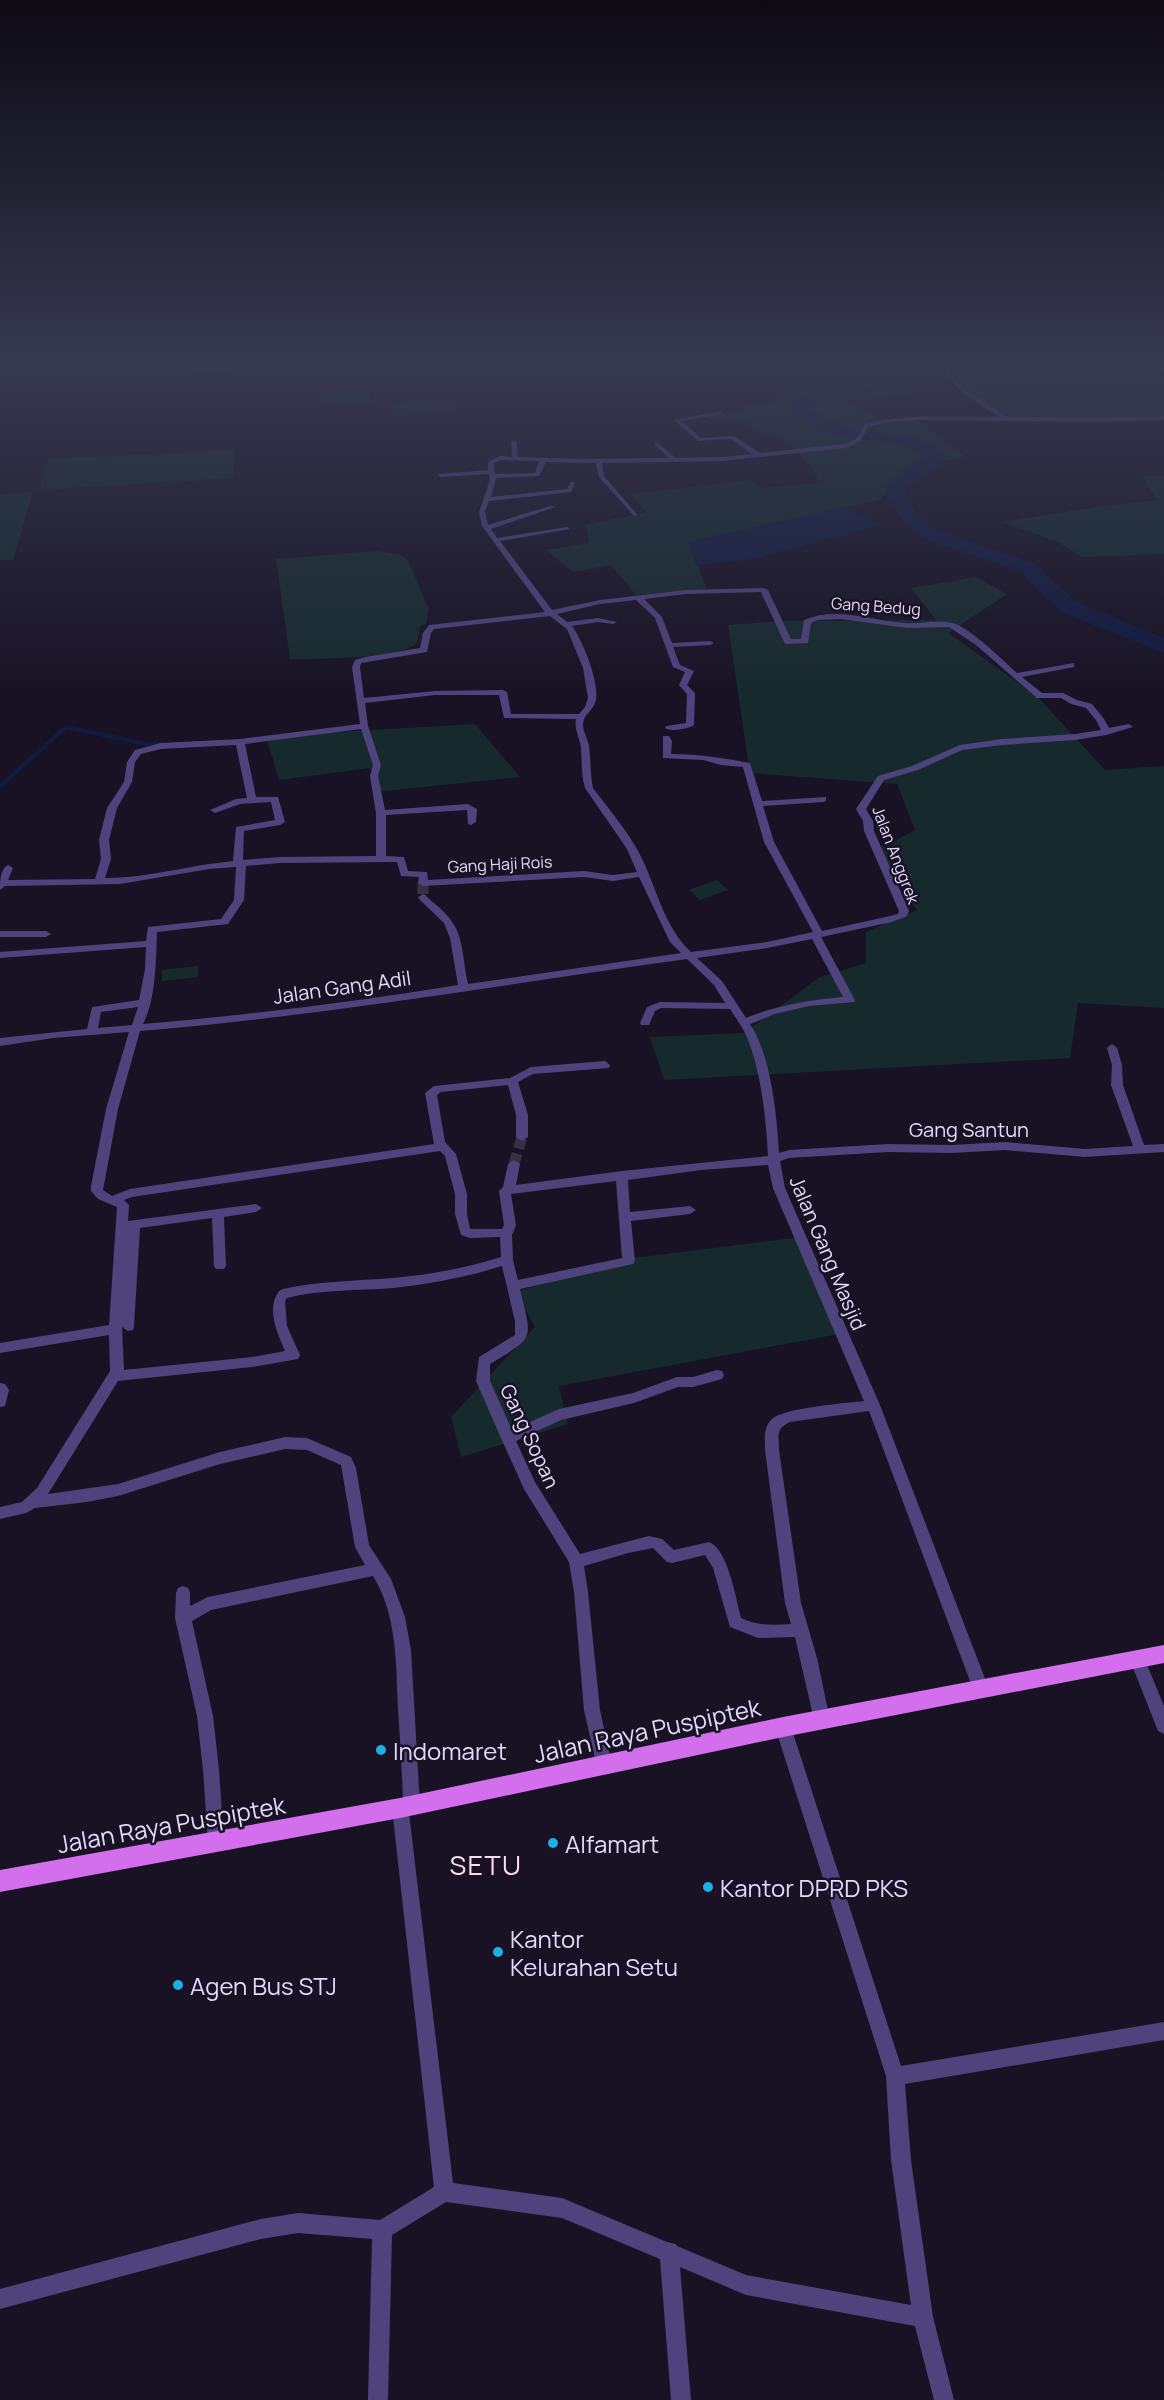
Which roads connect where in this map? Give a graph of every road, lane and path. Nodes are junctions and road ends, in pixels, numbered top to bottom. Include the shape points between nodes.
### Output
1 (538, 472) edge
2 (601, 472) edge
3 (492, 474) junction
4 (441, 475) dead end
5 (573, 483) dead end
6 (487, 499) junction
7 (552, 507) dead end
8 (634, 514) dead end
9 (487, 528) junction
10 (567, 529) dead end
11 (495, 540) junction
12 (638, 598) junction
13 (551, 613) junction
14 (613, 622) dead end
15 (566, 624) junction
16 (710, 643) dead end
17 (669, 645) junction
18 (1071, 665) dead end
19 (1016, 676) junction
20 (360, 700) junction
21 (581, 717) junction
22 (364, 726) junction
23 (1129, 727) dead end
24 (669, 728) dead end
25 (1106, 732) junction
26 (666, 738) dead end
27 (240, 742) junction
28 (823, 799) dead end
29 (252, 800) junction
30 (760, 804) junction
31 (215, 810) dead end
32 (381, 813) junction
33 (471, 822) dead end
34 (381, 858) junction
35 (239, 863) junction
36 (8, 868) dead end
37 (643, 874) junction
38 (99, 882) junction
39 (1, 885) edge
40 (423, 897) dead end
41 (0, 934) edge
42 (46, 934) dead end
43 (817, 934) junction
44 (151, 944) junction
45 (687, 954) junction
46 (0, 955) edge
47 (464, 988) junction
48 (144, 1003) junction
49 (734, 1006) junction
50 (745, 1022) junction
51 (645, 1023) dead end
52 (135, 1030) junction
53 (92, 1033) junction
54 (0, 1042) edge
55 (1112, 1048) dead end
56 (605, 1065) dead end
57 (512, 1081) junction
58 (522, 1137) tunnel mouth
59 (443, 1147) junction
60 (1164, 1148) edge
61 (1140, 1150) junction
62 (774, 1159) junction
63 (514, 1164) tunnel mouth
64 (622, 1175) junction
65 (509, 1189) junction
66 (113, 1200) junction
67 (256, 1208) dead end
68 (690, 1210) dead end
69 (218, 1214) junction
70 (625, 1217) junction
71 (128, 1226) junction
72 (506, 1235) junction
73 (507, 1260) junction
74 (220, 1266) dead end
75 (513, 1286) junction
76 (122, 1327) junction
77 (0, 1348) edge
78 (717, 1375) dead end
79 (115, 1376) junction
80 (0, 1388) edge
81 (0, 1402) edge
82 (873, 1405) junction
83 (508, 1438) junction
84 (33, 1502) junction
85 (0, 1513) edge
86 (576, 1562) junction
87 (377, 1569) junction
88 (183, 1593) dead end
89 (183, 1618) junction
90 (800, 1630) junction
91 (1164, 1654) edge
92 (1138, 1660) junction
93 (981, 1689) junction
94 (822, 1720) junction
95 (1164, 1726) edge
96 (783, 1727) junction
97 (604, 1766) junction
98 (406, 1807) junction
99 (216, 1842) junction
100 (0, 1881) edge
101 (1164, 2031) edge
102 (895, 2076) junction
103 (444, 2192) junction
104 (382, 2230) junction
105 (669, 2251) junction
106 (0, 2299) edge
107 (923, 2317) junction
108 (378, 2400) edge
109 (681, 2400) edge
110 (944, 2400) edge

1 - 3 street via 537,476
2 - 8 street
3 - 4 street
3 - 6 street
5 - 6 street via 569,491
6 - 9 street via 481,516
7 - 9 street
9 - 11 street, Jalan Gang Masjid
10 - 11 street
11 - 13 street, Jalan Gang Masjid
12 - 13 street, Gang Bedug
12 - 17 street via 658,617
12 - 19 street, Gang Bedug via 696,591 766,591 786,641 792,644 805,641 807,622 816,618 868,619 904,626 948,625 982,646
13 - 15 street, Jalan Gang Masjid
13 - 20 street, Gang Bedug via 430,628 423,651 358,662
14 - 15 street
15 - 21 street, Jalan Gang Masjid via 590,679 591,701
16 - 17 street
17 - 24 street via 677,667 690,671 683,685 691,694 689,726
18 - 19 street
19 - 25 street, Gang Bedug via 1040,696 1063,695 1089,706
20 - 21 street via 503,692 507,716
20 - 22 street
21 - 37 street, Jalan Gang Masjid via 579,730 585,746 589,788 628,841
22 - 27 street
22 - 32 street via 377,765 374,776
23 - 25 street
25 - 43 street, Jalan Anggrek via 960,748 881,778 861,809 904,913 892,919
26 - 30 street via 666,756 703,757 747,765
27 - 29 street
27 - 38 street via 161,746 146,748 135,755 128,782 112,808 104,840 106,860
28 - 30 street
29 - 31 street
29 - 35 street via 275,798 280,822 239,829
30 - 43 street via 772,849
32 - 33 street via 468,807 472,809
32 - 34 street
34 - 35 street
34 - 37 street, Gang Haji Rois via 401,859 404,874 424,874 423,883
35 - 38 street
35 - 44 street via 239,900 225,921 152,929
36 - 39 street
37 - 45 street, Jalan Gang Masjid via 666,926
38 - 39 street
40 - 47 street via 442,912 454,935
41 - 42 street
43 - 45 street, Jalan Gang Adil via 767,945
43 - 50 street via 850,1000 809,1003
44 - 46 street
44 - 48 street
45 - 47 street, Jalan Gang Adil
45 - 49 street, Jalan Gang Masjid via 718,983
47 - 52 street, Jalan Gang Adil via 366,1004
48 - 52 street
48 - 53 street via 96,1010
49 - 50 street, Jalan Gang Masjid
49 - 51 street via 660,1005 651,1009
50 - 62 street, Jalan Gang Masjid via 753,1038 772,1120
52 - 53 street, Jalan Gang Adil
52 - 66 street via 112,1108 97,1186 99,1194
53 - 54 street, Jalan Gang Adil
55 - 61 street via 1117,1085
56 - 57 street via 531,1071
57 - 58 street via 522,1114
57 - 59 street via 433,1091 439,1143
59 - 66 street via 130,1193
59 - 72 street via 450,1154 461,1194 465,1232
60 - 61 street, Gang Santun
61 - 62 street, Gang Santun via 1085,1154 1011,1146 888,1148 789,1154
62 - 64 street
62 - 82 street, Jalan Gang Masjid via 787,1208
63 - 65 street, Gang Sopan
64 - 65 street
64 - 70 street
65 - 72 street, Gang Sopan via 505,1192 510,1225
66 - 71 street via 123,1205
67 - 69 street
68 - 70 street
69 - 71 street
69 - 74 street
70 - 75 street via 629,1261
71 - 76 street
72 - 73 street, Gang Sopan
73 - 75 street, Gang Sopan
73 - 79 street via 432,1278 283,1294 279,1300 281,1326 293,1355
75 - 83 street, Gang Sopan via 521,1337 486,1359 482,1368 485,1387
76 - 77 street
76 - 79 street
78 - 83 street via 677,1382 634,1398 559,1415
79 - 84 street
80 - 81 street
82 - 90 street via 788,1418 773,1428 772,1459
82 - 93 street, Jalan Gang Masjid
83 - 86 street, Gang Sopan via 529,1485
84 - 85 street
84 - 87 street via 99,1494 275,1444 307,1444 348,1463 362,1547
86 - 90 street via 649,1542 659,1544 672,1557 709,1548 718,1560 735,1622 764,1632
86 - 97 street, Gang Sopan via 592,1710
87 - 89 street via 208,1604
87 - 98 street via 394,1604 401,1641
88 - 89 street
89 - 99 street via 203,1699
90 - 94 street
91 - 92 main road, Jalan Raya Puspiptek
92 - 93 main road, Jalan Raya Puspiptek
92 - 95 street
93 - 94 main road, Jalan Raya Puspiptek
94 - 96 main road, Jalan Raya Puspiptek
96 - 97 main road, Jalan Raya Puspiptek
96 - 102 street
97 - 98 main road, Jalan Raya Puspiptek
98 - 99 main road, Jalan Raya Puspiptek
98 - 103 street
99 - 100 main road, Jalan Raya Puspiptek
101 - 102 street
102 - 107 street via 901,2160
103 - 104 street
103 - 105 street via 562,2208
104 - 106 street via 298,2223 261,2229
104 - 108 street
105 - 107 street via 746,2285
105 - 109 street
107 - 110 street

